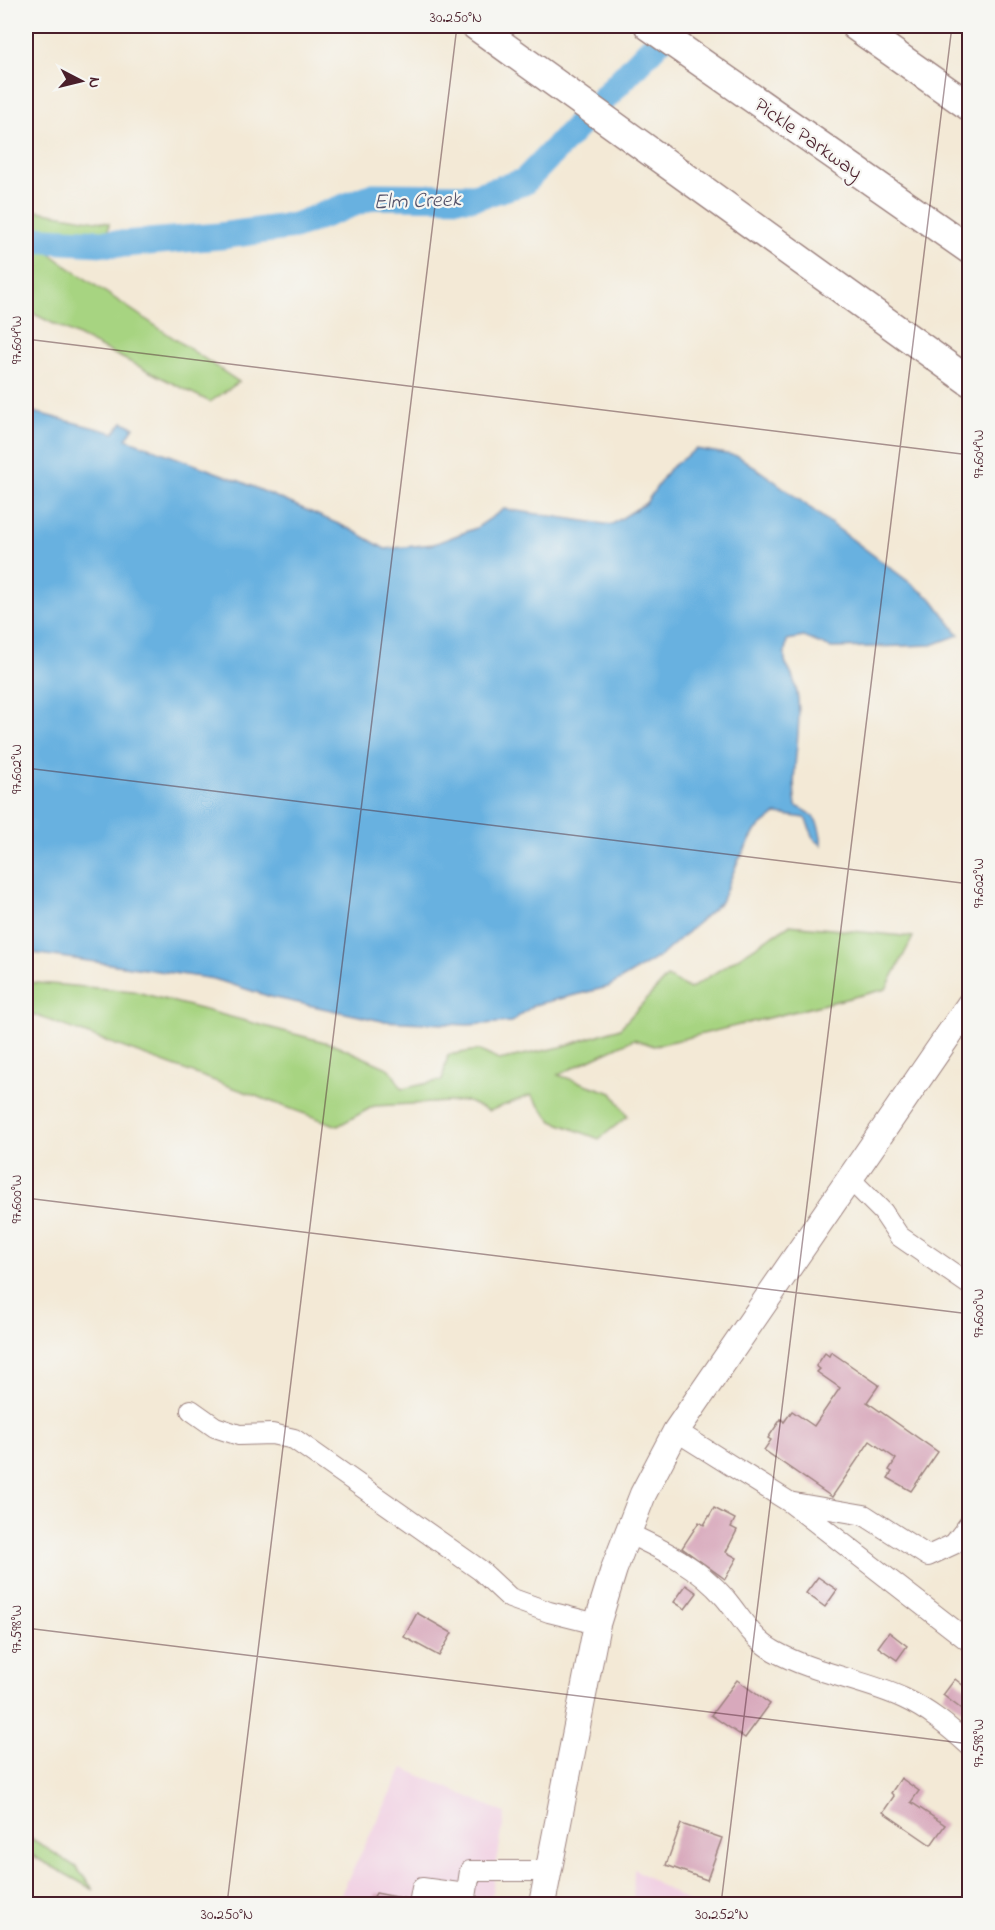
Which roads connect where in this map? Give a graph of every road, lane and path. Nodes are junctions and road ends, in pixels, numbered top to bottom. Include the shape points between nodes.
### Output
1 (476, 26) edge
2 (650, 26) edge
3 (855, 26) edge
4 (969, 107) edge
5 (969, 250) edge
6 (969, 382) edge
7 (969, 1004) edge
8 (849, 1178) junction
9 (969, 1285) edge
10 (191, 1410) dead end
11 (676, 1431) junction
12 (791, 1503) junction
13 (969, 1523) edge
14 (627, 1533) junction
15 (597, 1624) junction
16 (969, 1642) edge
17 (969, 1746) edge
18 (548, 1870) junction
19 (466, 1899) edge
20 (419, 1905) edge
21 (542, 1905) edge

1 - 6 highway
2 - 5 highway, Pickle Parkway
3 - 4 highway
7 - 8 main road
8 - 9 lane via 883,1212 899,1236
8 - 11 main road
10 - 15 lane via 215,1427 239,1435 272,1434 294,1439 480,1570 510,1598
11 - 12 lane
11 - 14 main road
12 - 13 lane via 864,1515 928,1556 954,1544
12 - 16 lane
14 - 15 main road
14 - 17 lane via 667,1551 700,1574 725,1598 754,1636 774,1651 827,1674 902,1698 936,1716
15 - 18 main road
18 - 19 lane via 470,1871
18 - 21 main road
19 - 20 lane via 422,1888

